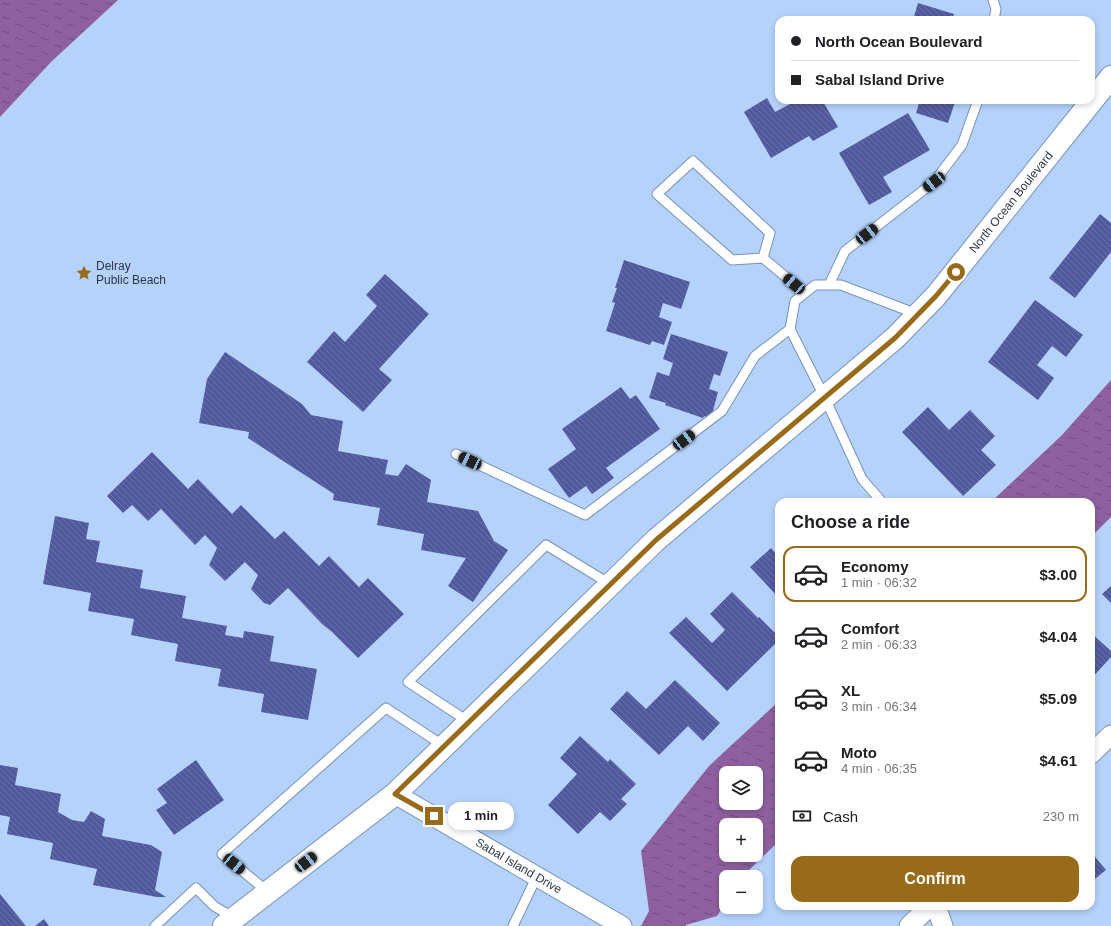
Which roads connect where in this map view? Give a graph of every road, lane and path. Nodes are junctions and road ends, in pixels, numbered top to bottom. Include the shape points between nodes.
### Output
1 (993, 0) edge
2 (995, 16) edge
3 (1111, 77) edge
4 (1095, 97) edge
5 (977, 104) edge
6 (1089, 104) edge
7 (764, 258) junction
8 (829, 285) junction
9 (805, 293) junction
10 (918, 315) junction
11 (790, 329) junction
12 (825, 398) junction
13 (456, 454) dead end
14 (879, 498) edge
15 (610, 584) junction
16 (469, 722) junction
17 (1111, 735) edge
18 (444, 746) junction
19 (1095, 750) edge
20 (395, 794) junction
21 (538, 876) junction
22 (268, 892) junction
23 (926, 910) edge
24 (938, 910) edge
25 (229, 922) edge
26 (155, 926) edge
27 (512, 926) edge
28 (622, 926) edge
29 (909, 926) edge
30 (943, 926) edge

1 - 2 lane via 996,9
3 - 4 main road, North Ocean Boulevard
5 - 8 lane via 962,145 934,182 845,251
6 - 10 main road, North Ocean Boulevard
7 - 7 lane via 732,260 657,194 693,161 770,233
7 - 9 lane
8 - 9 lane via 815,285
8 - 10 lane via 841,284
9 - 11 lane via 795,301
10 - 12 main road, North Ocean Boulevard
11 - 12 lane
11 - 13 lane via 755,356 722,411 585,515
12 - 14 lane via 862,479
12 - 15 main road, North Ocean Boulevard via 656,540
15 - 16 main road, North Ocean Boulevard
15 - 16 lane via 546,545 408,682
16 - 18 main road, North Ocean Boulevard
17 - 19 street
18 - 20 main road, North Ocean Boulevard
18 - 22 lane via 386,708 222,854
20 - 21 street, Sabal Island Drive
20 - 22 main road, North Ocean Boulevard
21 - 27 lane
21 - 28 street, Sabal Island Drive
22 - 25 main road, North Ocean Boulevard
23 - 29 street
24 - 30 street
25 - 26 lane via 196,888

